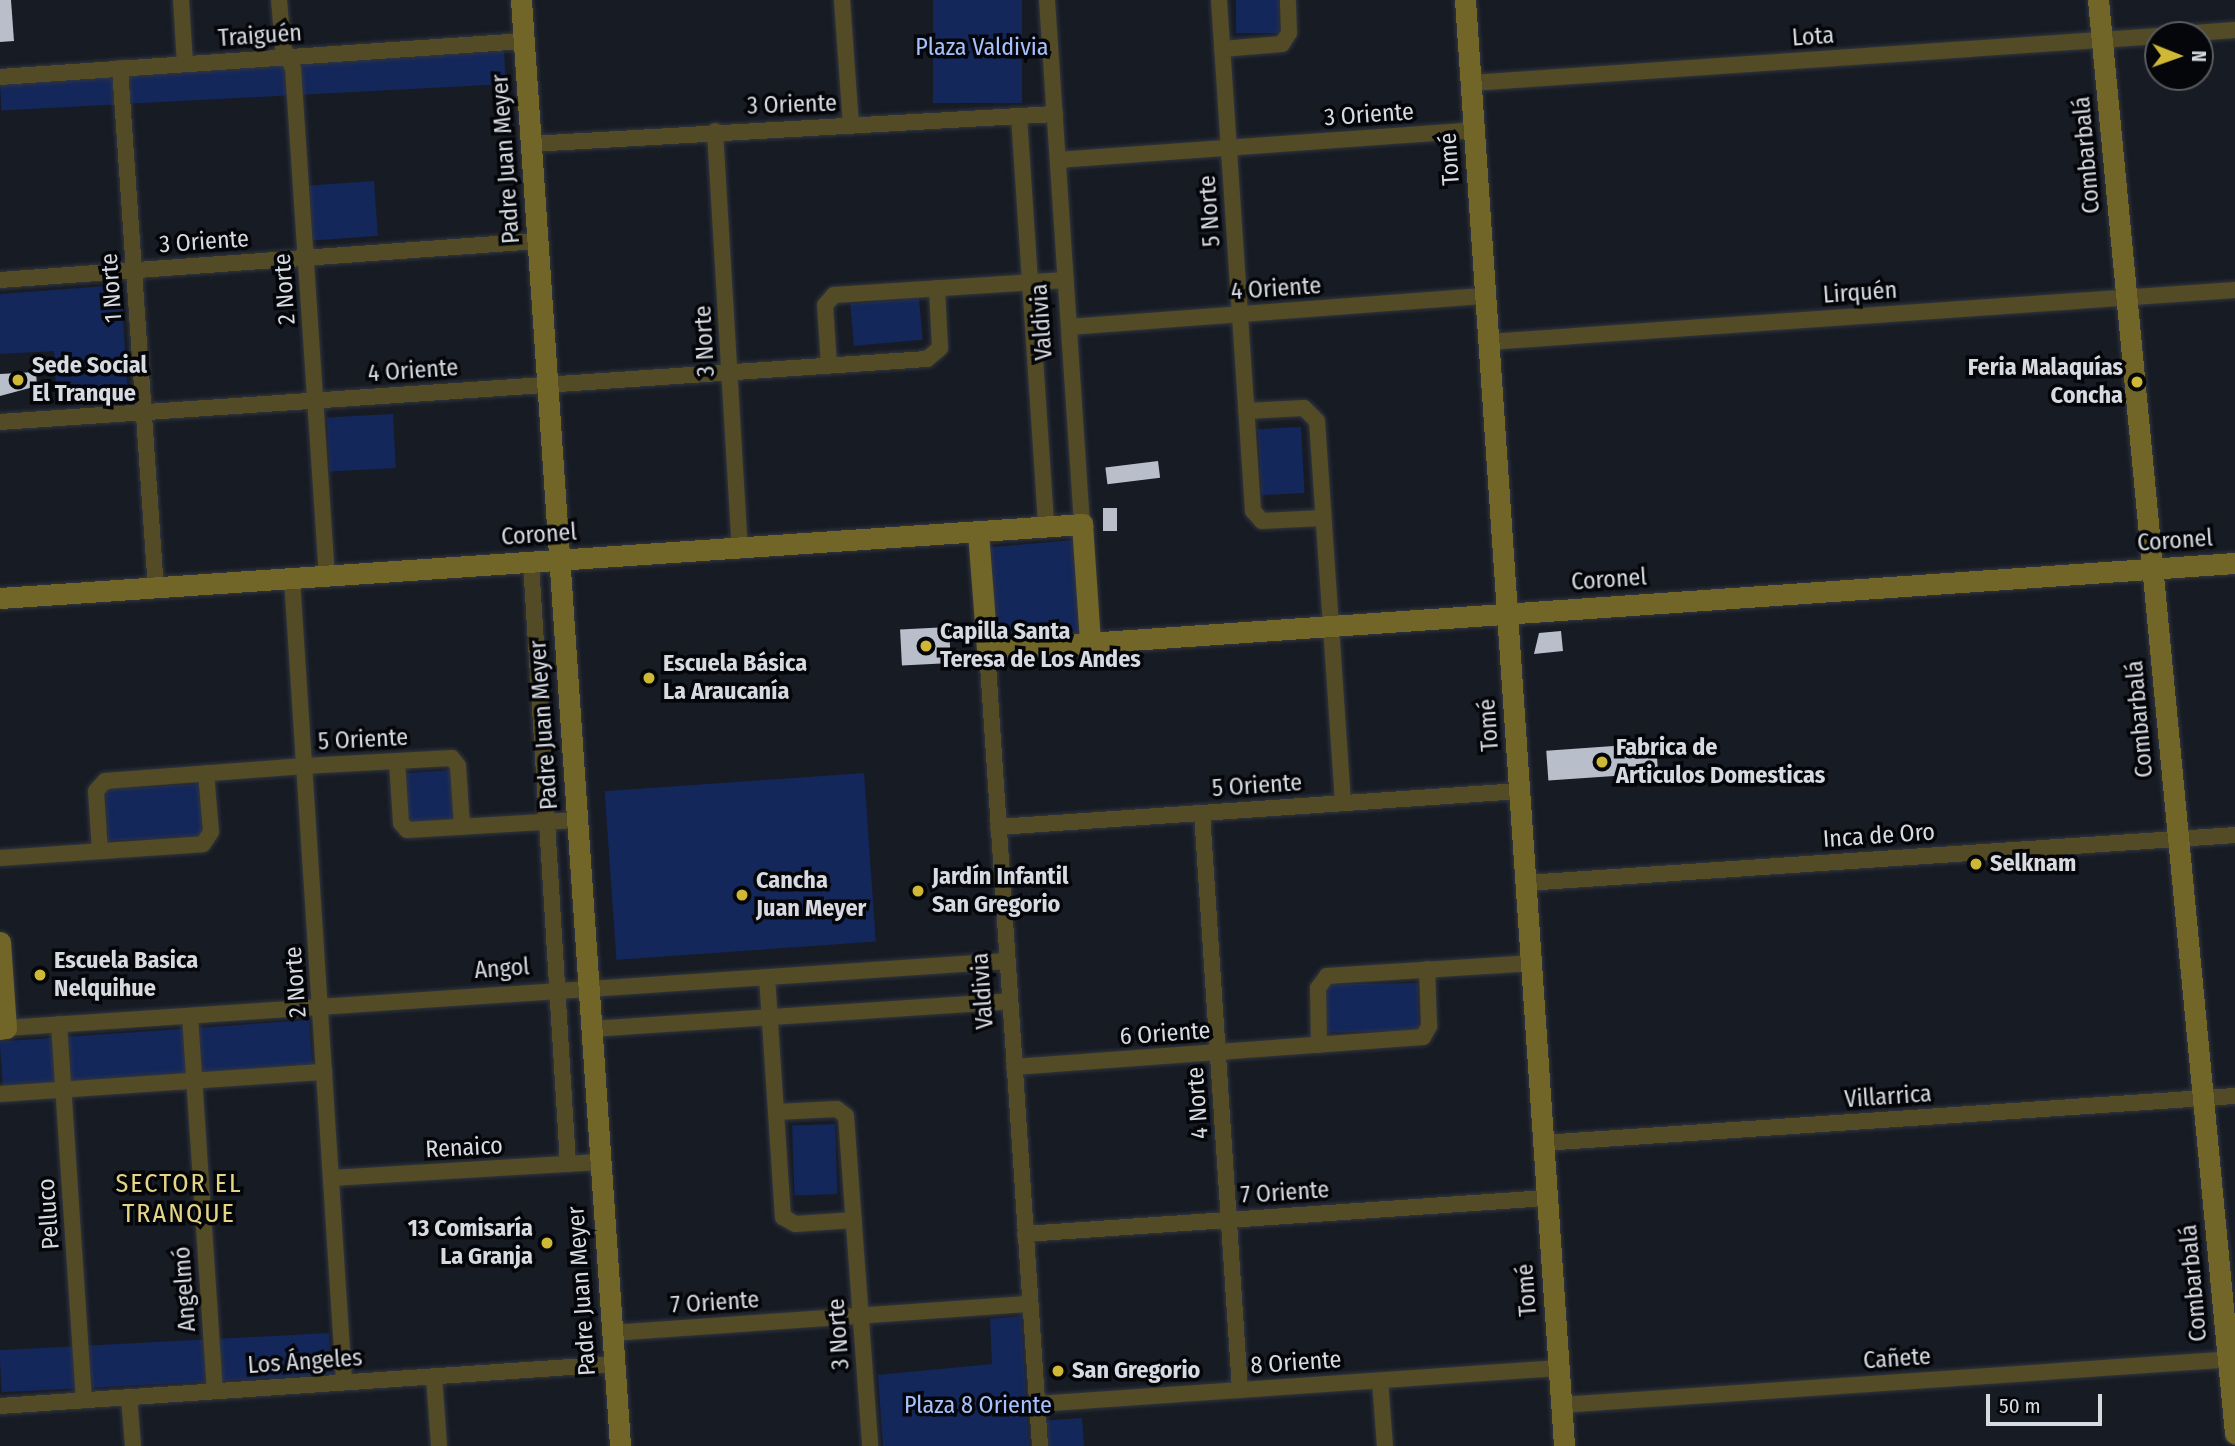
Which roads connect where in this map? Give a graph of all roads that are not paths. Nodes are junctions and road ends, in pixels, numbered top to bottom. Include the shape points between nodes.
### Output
1 (181, 0) edge
2 (279, 0) edge
3 (521, 0) edge
4 (842, 0) edge
5 (1047, 0) edge
6 (1219, 0) edge
7 (1288, 0) edge
8 (1465, 0) edge
9 (2098, 0) edge
10 (2235, 30) edge
11 (2214, 32) edge
12 (2144, 37) edge
13 (2102, 39) junction
14 (524, 41) junction
15 (1222, 49) junction
16 (288, 57) junction
17 (185, 64) junction
18 (120, 68) junction
19 (0, 76) edge
20 (1471, 83) junction
21 (1055, 114) junction
22 (1019, 117) junction
23 (851, 126) junction
24 (1474, 130) junction
25 (715, 131) junction
26 (531, 144) junction
27 (1228, 148) junction
28 (1058, 160) junction
29 (537, 241) junction
30 (306, 258) junction
31 (134, 270) junction
32 (0, 280) edge
33 (1066, 280) junction
34 (1030, 282) junction
35 (937, 288) junction
36 (2235, 290) edge
37 (1486, 296) junction
38 (2127, 298) junction
39 (1240, 314) junction
40 (1069, 327) junction
41 (1489, 342) junction
42 (829, 366) junction
43 (730, 372) junction
44 (547, 384) junction
45 (315, 400) junction
46 (1247, 411) junction
47 (144, 412) junction
48 (0, 422) edge
49 (1323, 517) junction
50 (1082, 524) junction
51 (1046, 527) junction
52 (978, 532) junction
53 (740, 548) junction
54 (559, 560) junction
55 (531, 562) junction
56 (2235, 563) edge
57 (2152, 569) junction
58 (327, 577) junction
59 (292, 579) junction
60 (156, 589) junction
61 (0, 598) edge
62 (1507, 613) junction
63 (1331, 625) junction
64 (1090, 641) junction
65 (987, 650) junction
66 (397, 761) junction
67 (304, 766) junction
68 (206, 773) junction
69 (1520, 790) junction
70 (1343, 803) junction
71 (1202, 813) junction
72 (576, 820) junction
73 (547, 822) junction
74 (462, 827) junction
75 (998, 827) junction
76 (2235, 835) edge
77 (2178, 838) junction
78 (100, 851) junction
79 (0, 858) edge
80 (1526, 883) junction
81 (0, 953) edge
82 (1007, 961) junction
83 (1531, 963) junction
84 (1427, 969) junction
85 (767, 977) junction
86 (588, 989) junction
87 (556, 991) junction
88 (1010, 1001) junction
89 (320, 1007) junction
90 (190, 1016) junction
91 (769, 1017) junction
92 (59, 1024) junction
93 (3, 1028) edge
94 (591, 1029) junction
95 (1319, 1045) junction
96 (1218, 1053) junction
97 (1014, 1067) junction
98 (324, 1072) junction
99 (194, 1081) junction
100 (64, 1090) junction
101 (0, 1094) edge
102 (2235, 1096) edge
103 (2203, 1098) junction
104 (776, 1112) junction
105 (1544, 1143) junction
106 (600, 1162) junction
107 (568, 1164) junction
108 (331, 1178) junction
109 (1547, 1198) junction
110 (854, 1220) junction
111 (1229, 1220) junction
112 (1025, 1234) junction
113 (1030, 1304) junction
114 (861, 1316) junction
115 (612, 1333) junction
116 (2232, 1359) edge
117 (614, 1364) junction
118 (1559, 1368) junction
119 (434, 1376) junction
120 (1380, 1381) junction
121 (344, 1382) junction
122 (1240, 1390) junction
123 (215, 1391) junction
124 (130, 1397) junction
125 (84, 1400) junction
126 (1037, 1404) junction
127 (1561, 1405) junction
128 (0, 1406) edge
129 (2235, 1433) edge
130 (133, 1446) edge
131 (439, 1446) edge
132 (620, 1446) edge
133 (870, 1446) edge
134 (1040, 1446) edge
135 (1385, 1446) edge
136 (1564, 1446) edge

1 - 17 street
2 - 16 street, 2 Norte
3 - 14 street, Padre Juan Meyer
4 - 23 street
5 - 21 street, Valdivia
6 - 15 street, 5 Norte
7 - 15 street via 1289,33 1282,44
8 - 20 street, Tomé
9 - 13 street, Combarbalá
10 - 11 street
12 - 13 street, Lota
13 - 20 street, Lota
13 - 38 street, Combarbalá
14 - 16 street, Traiguén
14 - 26 street, Padre Juan Meyer
15 - 27 street, 5 Norte
16 - 17 street, Traiguén
16 - 30 street, 2 Norte via 293,68
17 - 18 street, Traiguén
18 - 19 street, Traiguén
18 - 31 street, 1 Norte
20 - 24 street, Tomé
21 - 22 street, 3 Oriente
21 - 28 street, Valdivia
22 - 23 street, 3 Oriente
22 - 34 street, Valdivia
23 - 25 street, 3 Oriente
24 - 27 street, 3 Oriente
24 - 37 street, Tomé
25 - 26 street, 3 Oriente
25 - 43 street, 3 Norte
26 - 29 street, Padre Juan Meyer
27 - 28 street, 3 Oriente
27 - 39 street, 5 Norte
28 - 33 street, Valdivia
29 - 30 street, 3 Oriente
29 - 44 street, Padre Juan Meyer
30 - 31 street, 3 Oriente
30 - 45 street, 2 Norte
31 - 32 street, 3 Oriente
31 - 47 street, 1 Norte
33 - 34 street
33 - 40 street, Valdivia
34 - 35 street
34 - 51 street, Valdivia
35 - 42 street, 4 Oriente via 940,344 934,357
35 - 42 street via 830,297 825,309
36 - 38 street, Lirquén
37 - 39 street, 4 Oriente
37 - 41 street, Tomé
38 - 41 street, Lirquén
38 - 57 street, Combarbalá
39 - 40 street, 4 Oriente
39 - 46 street, 5 Norte
40 - 50 street, Valdivia
41 - 62 street, Tomé
42 - 43 street, 4 Oriente
43 - 44 street, 4 Oriente
43 - 53 street, 3 Norte
44 - 45 street, 4 Oriente
44 - 54 street, Padre Juan Meyer
45 - 47 street, 4 Oriente
45 - 58 street, 2 Norte
46 - 49 street via 1304,408 1315,416
46 - 49 street, 5 Norte via 1254,516 1262,522
47 - 48 street, 4 Oriente
47 - 60 street, 1 Norte
49 - 63 street
50 - 51 street, Coronel
50 - 64 street, Valdivia
51 - 52 street, Coronel
52 - 53 street, Coronel
52 - 65 street, Valdivia
53 - 54 street, Coronel
54 - 55 street, Coronel
54 - 72 street, Padre Juan Meyer
55 - 58 street, Coronel
55 - 73 street, Padre Juan Meyer
56 - 57 street, Coronel
57 - 62 street, Coronel
57 - 77 street, Combarbalá
58 - 59 street, Coronel
59 - 60 street, Coronel
59 - 67 street, 2 Norte
60 - 61 street, Coronel
62 - 63 street, Coronel
62 - 69 street, Tomé
63 - 64 street, Coronel
63 - 70 street
64 - 65 street, Coronel
65 - 75 street, Valdivia
66 - 67 street, 5 Oriente
66 - 74 street, 5 Oriente via 455,760
66 - 74 street via 404,828
67 - 68 street, 5 Oriente
67 - 89 street, 2 Norte
68 - 78 street, 5 Oriente via 102,782 96,794
68 - 78 street via 211,832 206,842
69 - 70 street, 5 Oriente
69 - 80 street, Tomé
70 - 71 street, 5 Oriente
71 - 75 street, 5 Oriente
71 - 96 street, 4 Norte
72 - 73 street
72 - 86 street, Padre Juan Meyer
73 - 74 street
73 - 87 street, Padre Juan Meyer
75 - 82 street, Valdivia
76 - 77 street, Inca de Oro
77 - 80 street, Inca de Oro
77 - 103 street, Combarbalá
78 - 79 street
80 - 83 street, Tomé
81 - 93 street
82 - 85 street, Angol
82 - 88 street, Valdivia
83 - 84 street
83 - 105 street, Tomé
84 - 95 street via 1323,978 1317,992
84 - 95 street, 6 Oriente via 1429,1026 1423,1037
85 - 86 street, Angol
85 - 91 street
86 - 87 street, Angol
86 - 94 street, Padre Juan Meyer
87 - 89 street, Angol
87 - 107 street, Padre Juan Meyer
88 - 91 street
88 - 97 street, Valdivia
89 - 90 street, Angol
89 - 98 street, 2 Norte
90 - 92 street, Angol
90 - 99 street, Angelmó
91 - 94 street
91 - 104 street
92 - 93 street, Angol
92 - 100 street, Pelluco
94 - 106 street, Padre Juan Meyer
95 - 96 street, 6 Oriente
96 - 97 street, 6 Oriente
96 - 111 street, 4 Norte
97 - 112 street, Valdivia
98 - 99 street
98 - 108 street, 2 Norte
99 - 100 street
99 - 123 street, Angelmó
100 - 101 street
100 - 125 street, Pelluco
102 - 103 street, Villarrica
103 - 105 street, Villarrica
103 - 116 street, Combarbalá
104 - 110 street, 3 Norte via 844,1112
104 - 110 street via 786,1221
105 - 109 street, Tomé
106 - 107 street, Renaico
106 - 115 street, Padre Juan Meyer
107 - 108 street, Renaico
108 - 121 street, 2 Norte
109 - 111 street, 7 Oriente
109 - 118 street, Tomé
110 - 114 street, 3 Norte
111 - 112 street, 7 Oriente
111 - 122 street, 4 Norte
112 - 113 street, Valdivia
113 - 114 street, 7 Oriente
113 - 126 street, Valdivia
114 - 115 street, 7 Oriente
114 - 133 street, 3 Norte
115 - 117 street, Padre Juan Meyer
116 - 127 street, Cañete
116 - 129 street, Combarbalá
117 - 119 street, Los Ángeles
117 - 132 street, Padre Juan Meyer
118 - 120 street, 8 Oriente
118 - 127 street, Tomé
119 - 121 street, Los Ángeles
119 - 131 street
120 - 122 street, 8 Oriente
120 - 135 street
121 - 123 street, Los Ángeles
122 - 126 street, 8 Oriente
123 - 124 street, Los Ángeles
124 - 125 street, Los Ángeles
124 - 130 street
125 - 128 street, Los Ángeles
126 - 134 street, Valdivia
127 - 136 street, Tomé

